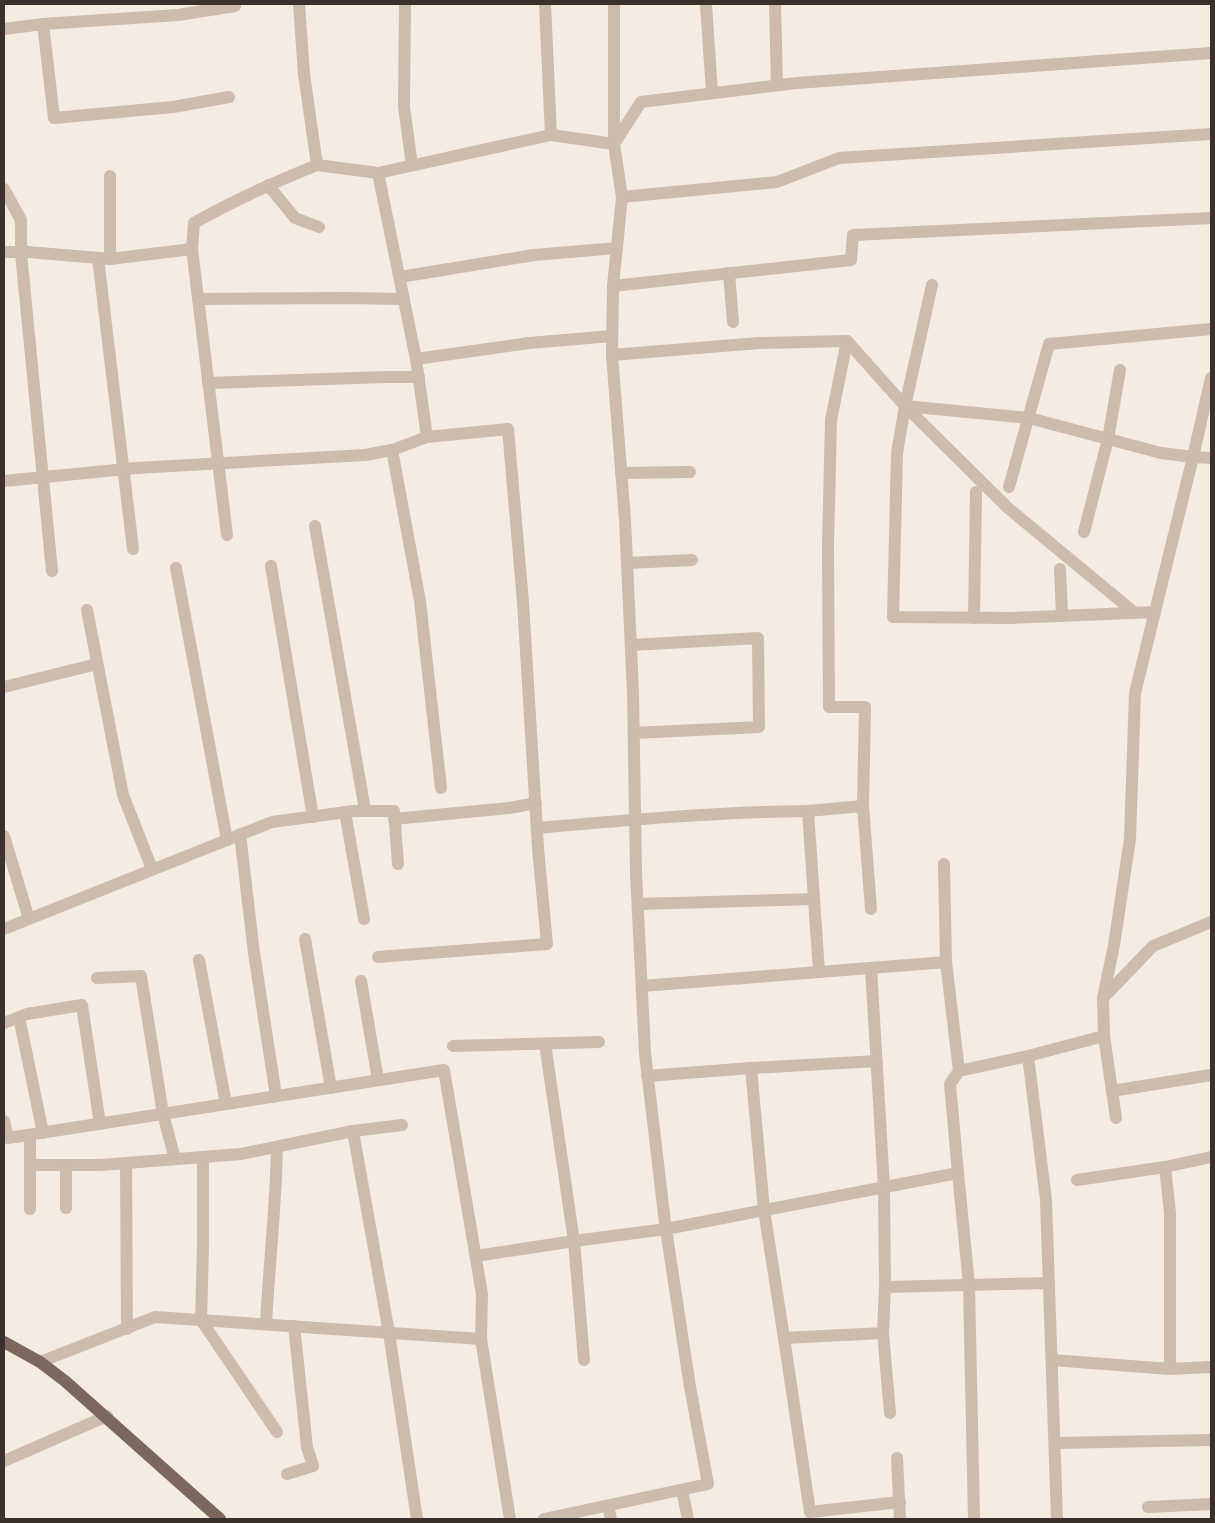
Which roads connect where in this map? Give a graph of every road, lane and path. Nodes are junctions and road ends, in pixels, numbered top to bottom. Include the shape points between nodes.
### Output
1 (299, 4) edge
2 (405, 4) edge
3 (545, 4) edge
4 (614, 4) edge
5 (706, 4) edge
6 (774, 4) edge
7 (235, 6) dead end
8 (43, 24) junction
9 (4, 30) edge
10 (1211, 52) edge
11 (778, 85) junction
12 (712, 93) junction
13 (229, 97) dead end
14 (1211, 134) edge
15 (551, 135) junction
16 (614, 144) junction
17 (317, 165) junction
18 (412, 165) junction
19 (378, 173) junction
20 (110, 176) dead end
21 (268, 185) junction
22 (4, 190) edge
23 (622, 197) junction
24 (1211, 218) edge
25 (319, 227) dead end
26 (617, 248) junction
27 (192, 249) junction
28 (4, 252) edge
29 (21, 252) junction
30 (104, 258) junction
31 (729, 273) junction
32 (400, 277) junction
33 (932, 285) dead end
34 (613, 286) junction
35 (198, 299) junction
36 (404, 299) junction
37 (733, 322) dead end
38 (1211, 329) edge
39 (612, 336) junction
40 (847, 342) junction
41 (612, 355) junction
42 (416, 359) junction
43 (1120, 370) dead end
44 (418, 377) junction
45 (1211, 378) edge
46 (208, 383) junction
47 (1209, 394) edge
48 (905, 406) junction
49 (1029, 418) junction
50 (426, 437) junction
51 (1108, 439) junction
52 (392, 450) junction
53 (1193, 457) junction
54 (1211, 458) edge
55 (219, 464) junction
56 (124, 469) junction
57 (690, 472) dead end
58 (621, 473) junction
59 (43, 477) junction
60 (4, 481) edge
61 (1009, 487) dead end
62 (976, 492) dead end
63 (315, 526) dead end
64 (1084, 532) dead end
65 (227, 535) dead end
66 (133, 549) dead end
67 (692, 560) dead end
68 (627, 563) junction
69 (271, 566) dead end
70 (176, 568) dead end
71 (1060, 569) dead end
72 (52, 571) dead end
73 (87, 610) dead end
74 (1155, 612) junction
75 (1135, 613) junction
76 (1062, 616) junction
77 (974, 618) junction
78 (631, 645) junction
79 (97, 664) junction
80 (4, 687) edge
81 (634, 733) junction
82 (441, 788) dead end
83 (536, 802) junction
84 (863, 806) junction
85 (365, 810) junction
86 (808, 811) junction
87 (345, 812) junction
88 (313, 817) junction
89 (394, 819) junction
90 (636, 820) junction
91 (537, 828) junction
92 (240, 834) junction
93 (4, 836) edge
94 (227, 840) junction
95 (398, 864) dead end
96 (944, 864) dead end
97 (152, 869) junction
98 (814, 899) junction
99 (638, 904) junction
100 (871, 909) dead end
101 (29, 919) junction
102 (364, 919) dead end
103 (1211, 922) edge
104 (4, 930) edge
105 (306, 939) dead end
106 (378, 957) dead end
107 (199, 960) dead end
108 (946, 962) junction
109 (871, 968) junction
110 (819, 972) junction
111 (96, 978) dead end
112 (361, 981) dead end
113 (642, 986) junction
114 (1103, 998) junction
115 (18, 1017) junction
116 (4, 1024) edge
117 (1104, 1036) junction
118 (599, 1042) dead end
119 (545, 1044) junction
120 (454, 1046) dead end
121 (1028, 1056) junction
122 (877, 1061) junction
123 (751, 1068) junction
124 (959, 1071) junction
125 (1211, 1075) edge
126 (647, 1076) junction
127 (378, 1080) junction
128 (331, 1088) junction
129 (1112, 1090) junction
130 (276, 1096) junction
131 (226, 1104) junction
132 (163, 1114) junction
133 (1116, 1118) dead end
134 (4, 1121) edge
135 (100, 1124) junction
136 (402, 1125) dead end
137 (353, 1131) junction
138 (36, 1134) junction
139 (277, 1146) junction
140 (202, 1157) junction
141 (1211, 1157) edge
142 (175, 1159) junction
143 (126, 1163) junction
144 (30, 1165) junction
145 (66, 1165) junction
146 (1165, 1167) junction
147 (958, 1173) junction
148 (1077, 1180) dead end
149 (884, 1187) junction
150 (66, 1208) dead end
151 (30, 1209) dead end
152 (764, 1210) junction
153 (666, 1229) junction
154 (574, 1241) junction
155 (476, 1256) junction
156 (1049, 1283) junction
157 (969, 1285) junction
158 (885, 1287) junction
159 (201, 1320) junction
160 (266, 1324) junction
161 (294, 1326) junction
162 (127, 1328) junction
163 (389, 1332) junction
164 (883, 1333) junction
165 (784, 1338) junction
166 (482, 1339) junction
167 (4, 1342) edge
168 (584, 1360) dead end
169 (1052, 1360) junction
170 (40, 1362) junction
171 (1211, 1367) edge
172 (1170, 1369) junction
173 (890, 1413) dead end
174 (107, 1416) junction
175 (277, 1432) dead end
176 (1211, 1440) edge
177 (1055, 1443) junction
178 (897, 1458) dead end
179 (4, 1461) edge
180 (287, 1474) dead end
181 (682, 1490) junction
182 (900, 1502) junction
183 (1211, 1504) edge
184 (608, 1506) junction
185 (1148, 1507) dead end
186 (220, 1519) edge
187 (416, 1519) edge
188 (510, 1519) edge
189 (544, 1519) edge
190 (611, 1519) edge
191 (688, 1519) edge
192 (900, 1519) edge
193 (974, 1519) edge
194 (1057, 1519) edge

1 - 17 street via 304,74
2 - 18 street via 404,107
3 - 15 street
4 - 16 street
5 - 12 street
6 - 11 street
7 - 8 street via 178,15
8 - 9 street
8 - 13 street via 54,118 173,107
10 - 11 street
11 - 12 street
12 - 16 street via 641,102
14 - 23 street via 839,158 777,182
15 - 16 street
15 - 18 street
16 - 23 street
17 - 19 street
17 - 21 street
18 - 19 street
19 - 32 street
20 - 30 street
21 - 25 street via 295,218
21 - 27 street via 194,223
22 - 29 street via 21,220
23 - 26 street
24 - 31 street via 852,235 851,260
26 - 32 street via 534,255
26 - 34 street
27 - 30 street
27 - 35 street
28 - 29 street
29 - 30 street
29 - 59 street
30 - 56 street
31 - 34 street
31 - 37 street
32 - 36 street
33 - 48 street
34 - 39 street
35 - 36 street
35 - 46 street
36 - 42 street
38 - 49 street via 1049,344
39 - 41 street
39 - 42 street via 529,343
40 - 41 street via 759,343
40 - 48 street
40 - 84 street via 831,420 829,707 864,707
41 - 58 street
42 - 44 street
43 - 51 street
44 - 46 street
44 - 50 street
45 - 47 street
46 - 55 street
47 - 53 street
48 - 49 street
48 - 75 street via 1008,508
48 - 77 street via 897,453 894,617
49 - 51 street
49 - 61 street
50 - 52 street
50 - 83 street via 508,429
51 - 53 street via 1161,453
51 - 64 street
52 - 55 street via 365,455
52 - 82 street via 420,602
53 - 54 street
53 - 74 street
55 - 56 street
55 - 65 street
56 - 59 street
56 - 66 street
57 - 58 street
58 - 68 street
59 - 60 street
59 - 72 street
62 - 77 street
63 - 85 street
67 - 68 street
68 - 78 street
69 - 88 street
70 - 94 street
71 - 76 street
73 - 79 street
74 - 75 street
74 - 114 street via 1135,693 1130,840
75 - 76 street
76 - 77 street
78 - 81 street
78 - 81 street via 758,638 759,727
79 - 80 street
79 - 97 street via 123,795
81 - 90 street
83 - 89 street via 509,808
83 - 91 street
84 - 86 street
84 - 100 street
85 - 87 street
85 - 89 street via 394,811
86 - 90 street
86 - 98 street
87 - 88 street
87 - 102 street
88 - 92 street via 272,822
89 - 95 street
90 - 91 street
90 - 99 street
91 - 106 street via 547,944
92 - 94 street
92 - 130 street
93 - 101 street
94 - 97 street
96 - 108 street
97 - 101 street
98 - 99 street
98 - 110 street
99 - 113 street
101 - 104 street
103 - 114 street via 1153,946
105 - 128 street
107 - 131 street
108 - 109 street
108 - 124 street
109 - 110 street
109 - 122 street
110 - 113 street
111 - 132 street via 141,976
112 - 127 street
113 - 126 street
114 - 117 street
115 - 116 street
115 - 135 street via 82,1005
115 - 138 street
117 - 121 street
117 - 129 street
118 - 119 street
119 - 120 street
119 - 154 street
121 - 124 street
121 - 156 street via 1046,1200
122 - 123 street
122 - 149 street
123 - 126 street
123 - 152 street
124 - 147 street via 950,1084
125 - 129 street
126 - 153 street
127 - 128 street
127 - 155 street via 444,1070
128 - 130 street
129 - 133 street
130 - 131 street
131 - 132 street
132 - 135 street
132 - 142 street
134 - 138 street via 8,1138
135 - 138 street
136 - 137 street
137 - 139 street
137 - 163 street
138 - 144 street
139 - 140 street via 241,1154
139 - 160 street
140 - 142 street
140 - 159 street
141 - 146 street
142 - 143 street
143 - 145 street
143 - 162 street
144 - 145 street
144 - 151 street
145 - 150 street
146 - 148 street
146 - 172 street via 1170,1213
147 - 149 street
147 - 157 street
149 - 152 street
149 - 158 street
152 - 153 street
152 - 165 street
153 - 154 street
153 - 181 street via 708,1484
154 - 155 street
154 - 168 street
155 - 166 street via 482,1294
156 - 157 street
156 - 169 street
157 - 158 street
157 - 193 street
158 - 164 street
159 - 160 street
159 - 162 street via 155,1317
159 - 175 street
160 - 161 street
161 - 163 street
161 - 180 street via 307,1447 313,1466
162 - 170 street
163 - 166 street
163 - 187 street
164 - 165 street
164 - 173 street
165 - 182 street via 810,1512
166 - 188 street
167 - 170 main road
169 - 172 street
169 - 177 street
170 - 174 main road
171 - 172 street
174 - 179 street
174 - 186 main road
176 - 177 street
177 - 194 street
178 - 182 street
181 - 184 street
181 - 191 street
182 - 192 street
183 - 185 street
184 - 189 street
184 - 190 street

